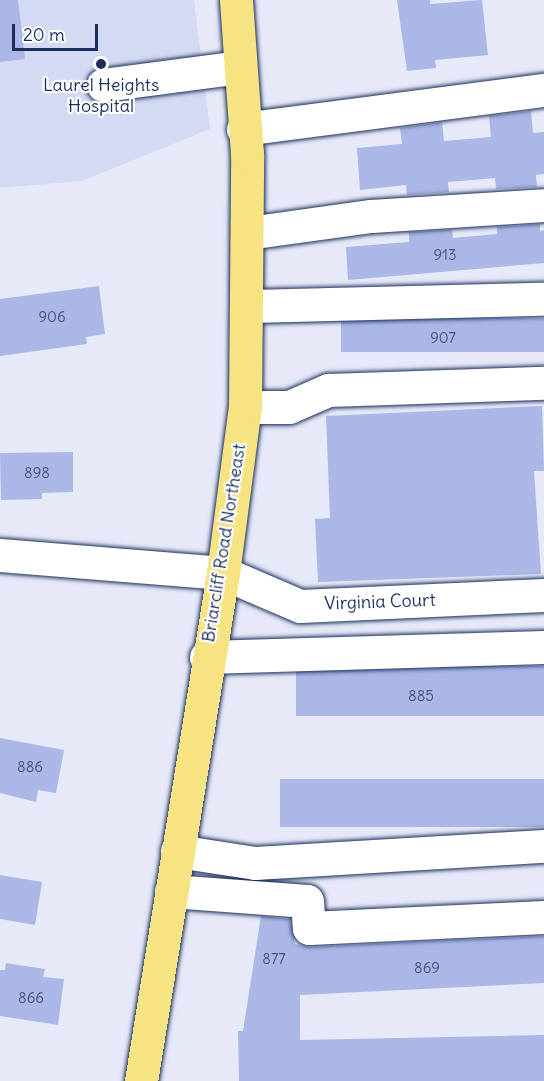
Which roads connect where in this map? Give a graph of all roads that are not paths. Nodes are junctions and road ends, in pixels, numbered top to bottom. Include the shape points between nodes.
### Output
1 (236, 0) edge
2 (240, 67) junction
3 (103, 85) dead end
4 (544, 90) edge
5 (243, 129) junction
6 (544, 205) edge
7 (248, 233) junction
8 (544, 299) edge
9 (247, 306) junction
10 (544, 383) edge
11 (245, 407) junction
12 (0, 555) edge
13 (223, 573) junction
14 (544, 595) edge
15 (544, 647) edge
16 (206, 657) junction
17 (544, 846) edge
18 (177, 851) junction
19 (171, 891) junction
20 (544, 916) edge
21 (141, 1081) edge

1 - 2 main road, Briarcliff Road Northeast
2 - 3 street
2 - 5 main road, Briarcliff Road Northeast
4 - 5 street
5 - 7 main road, Briarcliff Road Northeast
6 - 7 street via 371,216
7 - 9 main road, Briarcliff Road Northeast
8 - 9 street
9 - 11 main road, Briarcliff Road Northeast
10 - 11 street via 328,390 289,407
11 - 13 main road, Briarcliff Road Northeast
12 - 13 street, Virginia Court
13 - 14 street, Virginia Court via 300,606
13 - 16 main road, Briarcliff Road Northeast
15 - 16 street
16 - 18 main road, Briarcliff Road Northeast
17 - 18 street via 255,863
18 - 19 main road, Briarcliff Road Northeast
19 - 20 street via 307,901 309,928
19 - 21 main road, Briarcliff Road Northeast

